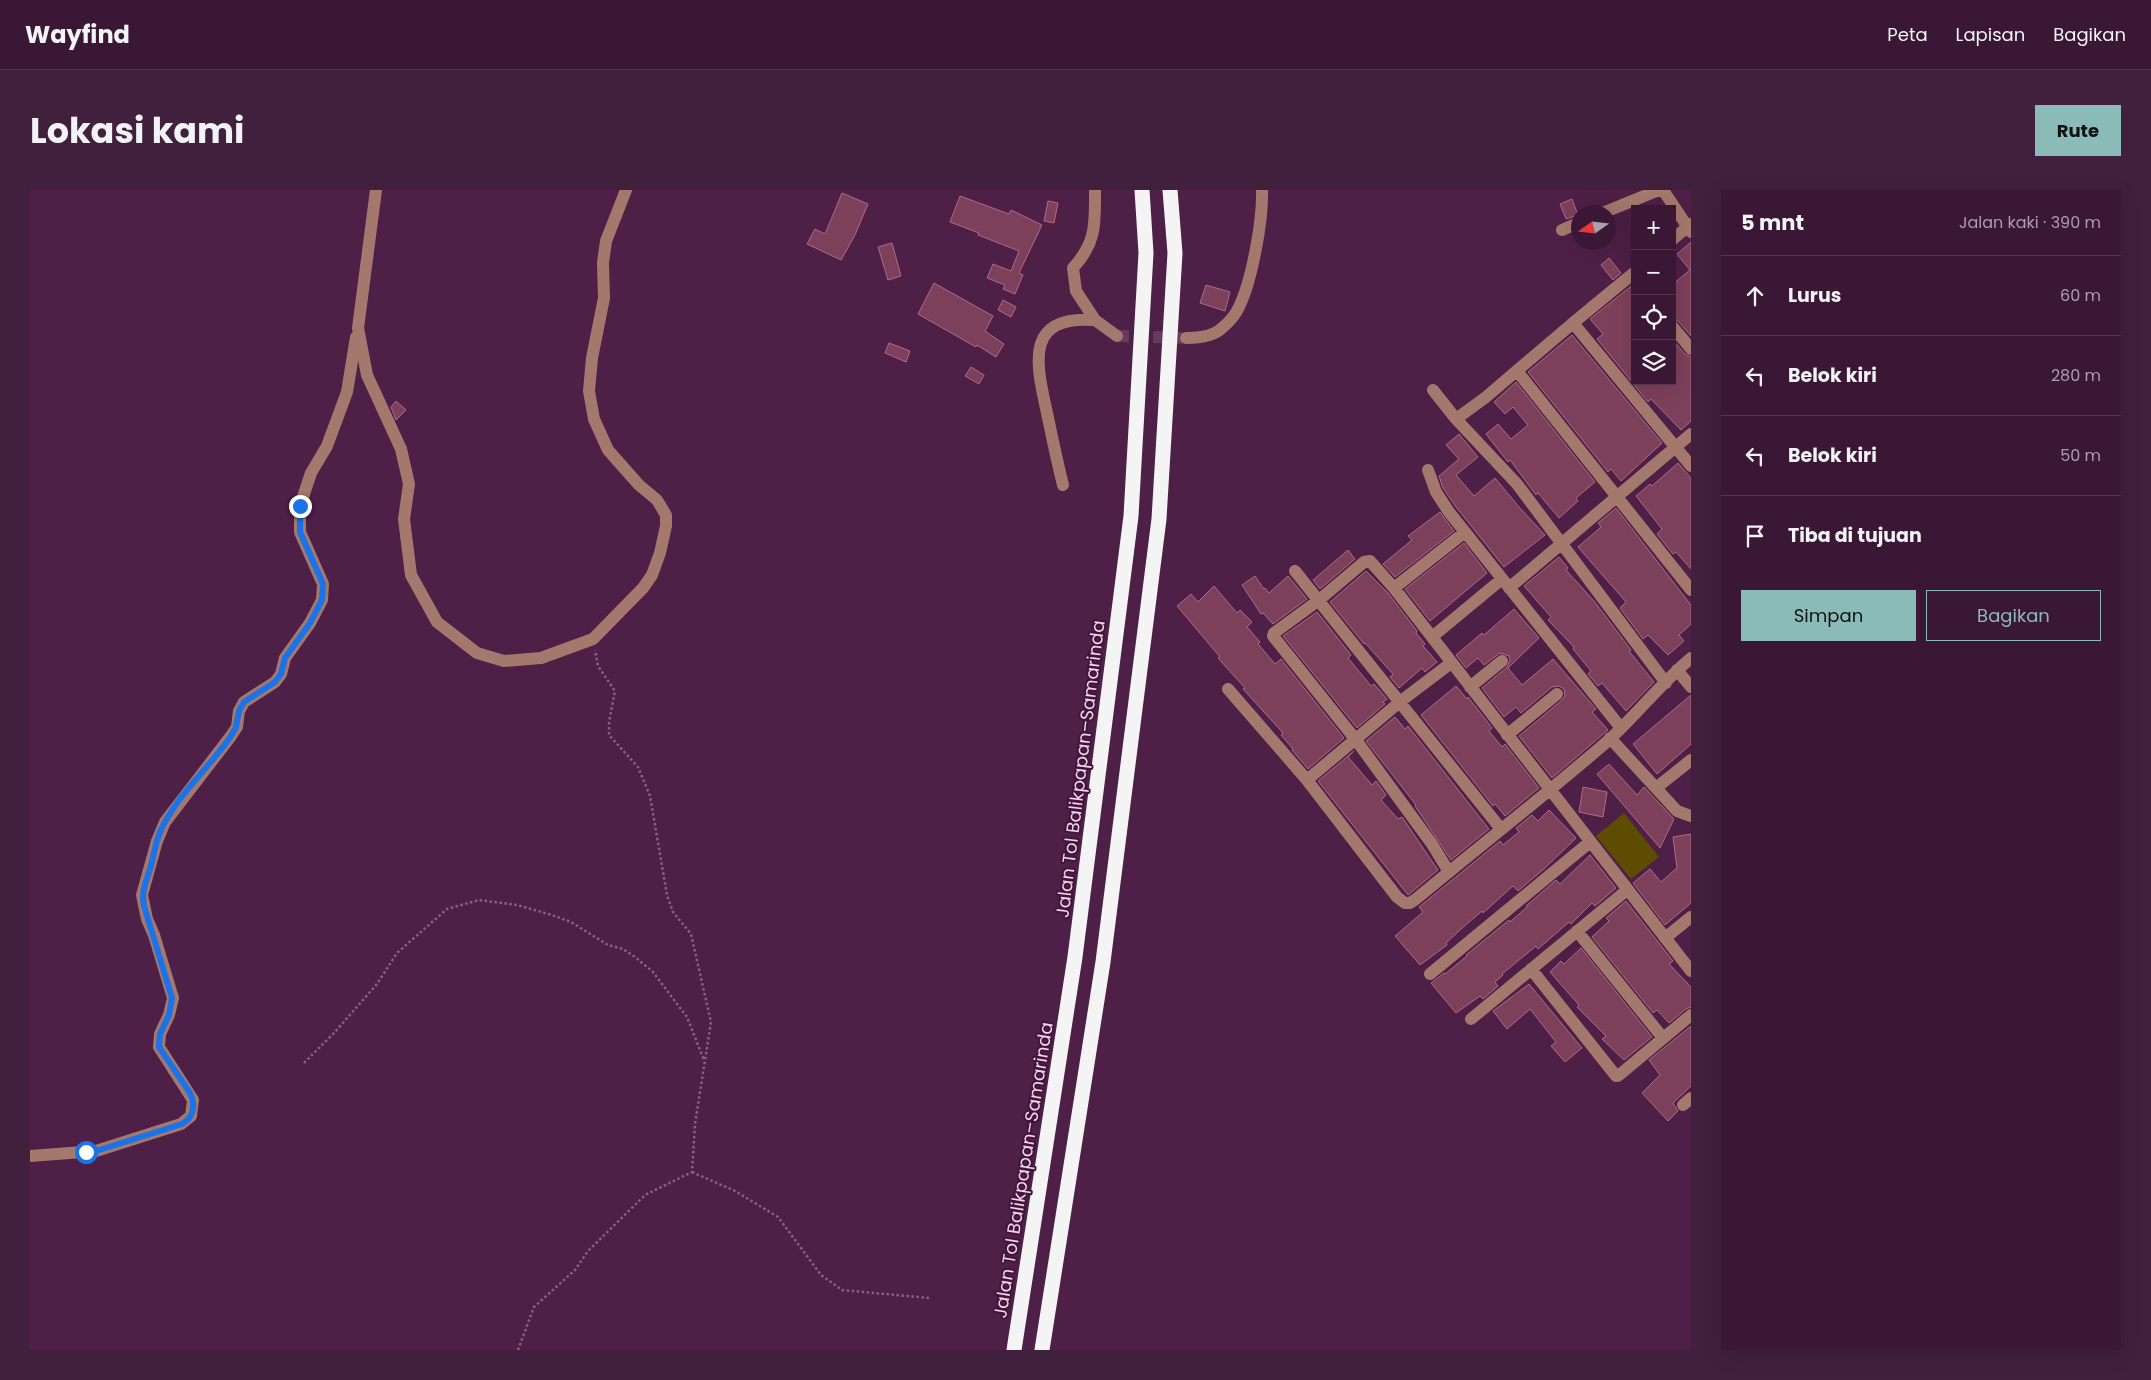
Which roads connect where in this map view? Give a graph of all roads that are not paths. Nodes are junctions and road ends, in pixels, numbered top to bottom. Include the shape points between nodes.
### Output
1 (376, 190) edge
2 (626, 190) edge
3 (1095, 190) edge
4 (1142, 190) edge
5 (1170, 190) edge
6 (1262, 190) edge
7 (1661, 190) edge
8 (1616, 208) edge
9 (1571, 226) edge
10 (1690, 228) edge
11 (1562, 230) dead end
12 (1676, 237) edge
13 (1631, 277) edge
14 (1096, 320) junction
15 (1572, 323) junction
16 (358, 328) junction
17 (1676, 331) edge
18 (1117, 336) tunnel mouth
19 (1186, 338) tunnel mouth
20 (1691, 349) edge
21 (1517, 371) junction
22 (1433, 390) dead end
23 (1456, 419) junction
24 (1691, 434) edge
25 (1675, 446) junction
26 (1691, 466) edge
27 (1428, 470) dead end
28 (1062, 485) dead end
29 (1617, 496) junction
30 (1465, 532) junction
31 (1561, 542) junction
32 (1295, 571) dead end
33 (1505, 583) junction
34 (1394, 588) junction
35 (1691, 590) edge
36 (1319, 600) junction
37 (1432, 637) junction
38 (1691, 658) edge
39 (1502, 661) dead end
40 (1451, 664) junction
41 (1677, 670) junction
42 (1666, 683) junction
43 (1691, 687) edge
44 (1228, 688) dead end
45 (1470, 688) junction
46 (1556, 694) dead end
47 (1401, 701) junction
48 (1621, 728) junction
49 (1507, 735) junction
50 (1610, 738) junction
51 (1356, 740) junction
52 (1691, 760) edge
53 (1307, 780) junction
54 (1656, 788) junction
55 (1550, 790) junction
56 (1691, 816) edge
57 (1501, 829) junction
58 (1590, 842) junction
59 (1448, 872) junction
60 (1627, 890) junction
61 (1691, 917) edge
62 (1577, 931) junction
63 (1665, 938) junction
64 (1531, 969) junction
65 (1691, 971) edge
66 (1430, 974) dead end
67 (1691, 1015) edge
68 (1471, 1019) dead end
69 (1663, 1038) junction
70 (30, 1156) edge
71 (1014, 1350) edge
72 (1042, 1350) edge

1 - 16 street
2 - 16 street via 606,241 604,298 589,391 594,419 608,450 657,500 666,515 666,526 652,575 593,639 541,658 504,661 476,653 437,622 410,575 404,519 409,484 400,449 367,375
3 - 14 street via 1095,228 1084,256 1073,268 1076,291
4 - 71 highway, Jalan Tol Balikpapan–Samarinda via 1146,253 1131,516 1075,958
5 - 72 highway via 1175,253 1159,519 1103,962
6 - 19 street via 1249,280 1238,309 1221,330 1201,338
7 - 8 street
7 - 10 street
9 - 11 street
10 - 12 street
13 - 15 street
14 - 18 street
14 - 28 street via 1074,319 1052,327 1039,346 1038,370
15 - 21 street
15 - 25 street
16 - 70 street via 347,392 300,506 300,532 323,584 322,600 285,658 281,674 275,682 244,702 231,736 165,822 144,884 144,906 172,998 159,1047 193,1100 191,1116 182,1124 96,1151
17 - 20 street
21 - 23 street
21 - 29 street
22 - 23 street
23 - 31 street via 1517,484
24 - 25 street
25 - 26 street
25 - 29 street
27 - 30 street via 1436,492
29 - 31 street
29 - 35 street
30 - 33 street
30 - 34 street
31 - 33 street
31 - 42 street
32 - 36 street
33 - 37 street
33 - 48 street
34 - 36 street via 1370,562 1364,562
34 - 37 street
36 - 47 street
36 - 51 street via 1273,636
37 - 40 street
38 - 41 street
39 - 45 street
40 - 45 street
40 - 47 street
41 - 42 street
41 - 43 street
42 - 48 street
44 - 53 street
45 - 49 street
46 - 49 street
47 - 51 street
47 - 57 street
48 - 50 street
49 - 55 street
50 - 54 street
50 - 55 street
51 - 53 street
51 - 59 street via 1432,844
52 - 54 street
53 - 59 street via 1401,902 1410,903
54 - 56 street via 1677,811
55 - 57 street
55 - 58 street
57 - 59 street
58 - 60 street
58 - 66 street
60 - 62 street
60 - 63 street
61 - 63 street
62 - 64 street
62 - 69 street
63 - 65 street
64 - 68 street
64 - 69 street via 1616,1076
67 - 69 street

